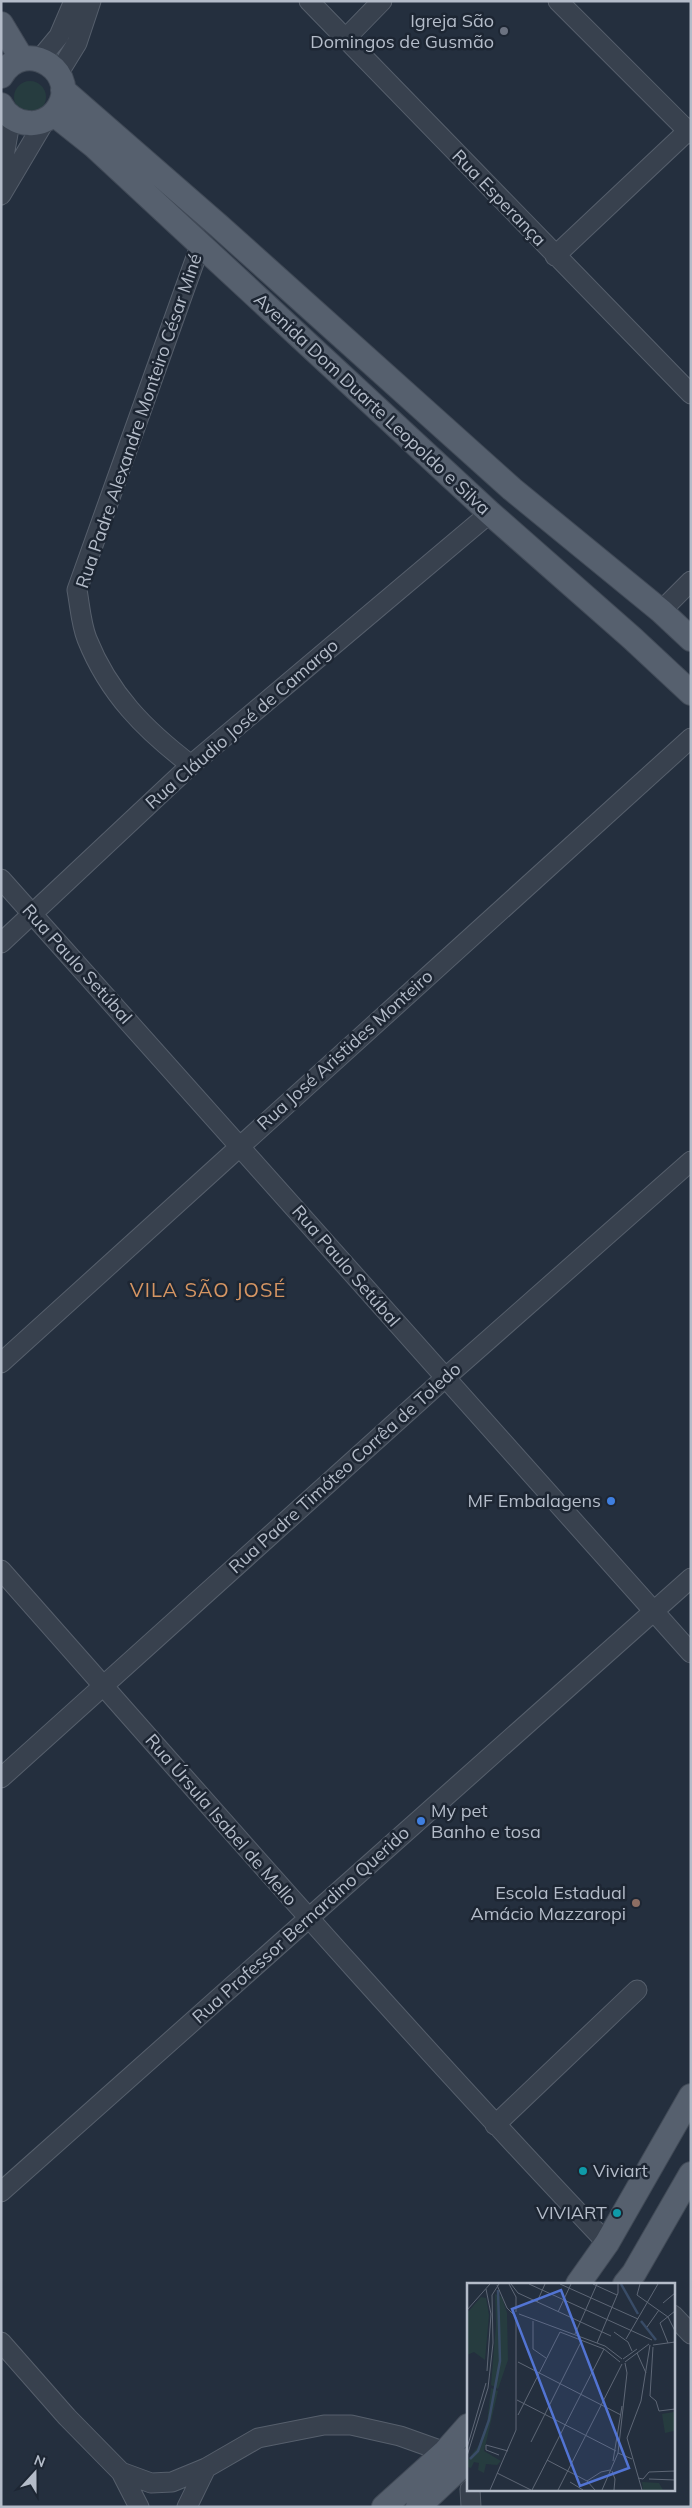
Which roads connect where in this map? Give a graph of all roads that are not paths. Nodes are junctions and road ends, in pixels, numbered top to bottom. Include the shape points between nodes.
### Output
1 (74, 1) edge
2 (91, 1) edge
3 (309, 1) edge
4 (382, 1) edge
5 (558, 1) edge
6 (1, 24) edge
7 (345, 39) junction
8 (31, 59) junction
9 (1, 76) edge
10 (61, 82) junction
11 (6, 111) edge
12 (50, 117) junction
13 (690, 131) edge
14 (1, 173) edge
15 (1, 195) edge
16 (219, 226) junction
17 (200, 246) junction
18 (555, 256) junction
19 (691, 394) edge
20 (512, 489) junction
21 (490, 513) junction
22 (691, 581) edge
23 (661, 612) junction
24 (691, 639) edge
25 (691, 693) edge
26 (691, 738) edge
27 (191, 765) junction
28 (1, 879) edge
29 (32, 914) junction
30 (1, 942) edge
31 (240, 1145) junction
32 (691, 1161) edge
33 (1, 1363) edge
34 (445, 1378) junction
35 (1, 1570) edge
36 (691, 1578) edge
37 (654, 1611) junction
38 (691, 1653) edge
39 (103, 1685) junction
40 (1, 1778) edge
41 (308, 1918) junction
42 (637, 1990) dead end
43 (691, 2096) edge
44 (685, 2121) edge
45 (495, 2125) junction
46 (691, 2174) edge
47 (1, 2192) edge
48 (606, 2243) junction
49 (635, 2281) edge
50 (579, 2283) edge
51 (674, 2317) edge
52 (691, 2334) edge
53 (1, 2342) edge
54 (467, 2431) edge
55 (461, 2463) edge
56 (206, 2468) junction
57 (121, 2472) junction
58 (470, 2490) edge
59 (139, 2507) edge
60 (187, 2507) edge
61 (384, 2507) edge
62 (418, 2507) edge
63 (471, 2507) edge

1 - 8 street via 59,36
2 - 10 street
3 - 7 street, Rua Esperança
4 - 7 street
5 - 13 street
6 - 8 main road
7 - 18 street, Rua Esperança
8 - 9 main road via 13,63
8 - 10 main road, Avenida Dom Duarte Leopoldo e Silva via 52,66
10 - 12 main road via 59,107
10 - 16 main road, Avenida Dom Duarte Leopoldo e Silva
11 - 12 main road via 28,124
11 - 14 street
12 - 15 street
12 - 17 main road, Avenida Dom Duarte Leopoldo e Silva via 93,145
13 - 18 street
16 - 17 main road
16 - 20 main road, Avenida Dom Duarte Leopoldo e Silva
17 - 21 main road, Avenida Dom Duarte Leopoldo e Silva
17 - 27 street, Rua Padre Alexandre Monteiro César Miné via 77,590 86,638 115,693 155,738
18 - 19 street, Rua Esperança
20 - 21 main road
20 - 23 main road, Avenida Dom Duarte Leopoldo e Silva
21 - 25 main road, Avenida Dom Duarte Leopoldo e Silva
21 - 27 street, Rua Cláudio José de Camargo
22 - 23 street
23 - 24 main road, Avenida Dom Duarte Leopoldo e Silva
26 - 31 street, Rua José Aristides Monteiro
27 - 29 street, Rua Cláudio José de Camargo
28 - 29 street, Rua Paulo Setúbal
29 - 30 street, Rua Cláudio José de Camargo
29 - 31 street, Rua Paulo Setúbal
31 - 33 street, Rua José Aristides Monteiro
31 - 34 street, Rua Paulo Setúbal
32 - 34 street, Rua Padre Timóteo Corrêa de Toledo
34 - 37 street, Rua Paulo Setúbal
34 - 39 street, Rua Padre Timóteo Corrêa de Toledo
35 - 39 street, Rua Úrsula Isabel de Mello
36 - 37 street, Rua Professor Bernardino Querido
37 - 38 street, Rua Paulo Setúbal
37 - 41 street, Rua Professor Bernardino Querido
39 - 40 street, Rua Padre Timóteo Corrêa de Toledo
39 - 41 street, Rua Úrsula Isabel de Mello
41 - 45 street, Rua Úrsula Isabel de Mello
41 - 47 street, Rua Professor Bernardino Querido
42 - 45 street
43 - 44 main road
44 - 48 main road
45 - 48 street, Rua Úrsula Isabel de Mello
46 - 49 main road
48 - 50 main road
51 - 52 street
53 - 57 street
54 - 55 main road
55 - 56 street via 400,2436 351,2425 324,2425 258,2438
55 - 61 main road
55 - 62 main road
56 - 57 street via 172,2482 151,2484
56 - 60 street
57 - 59 street
58 - 63 street

